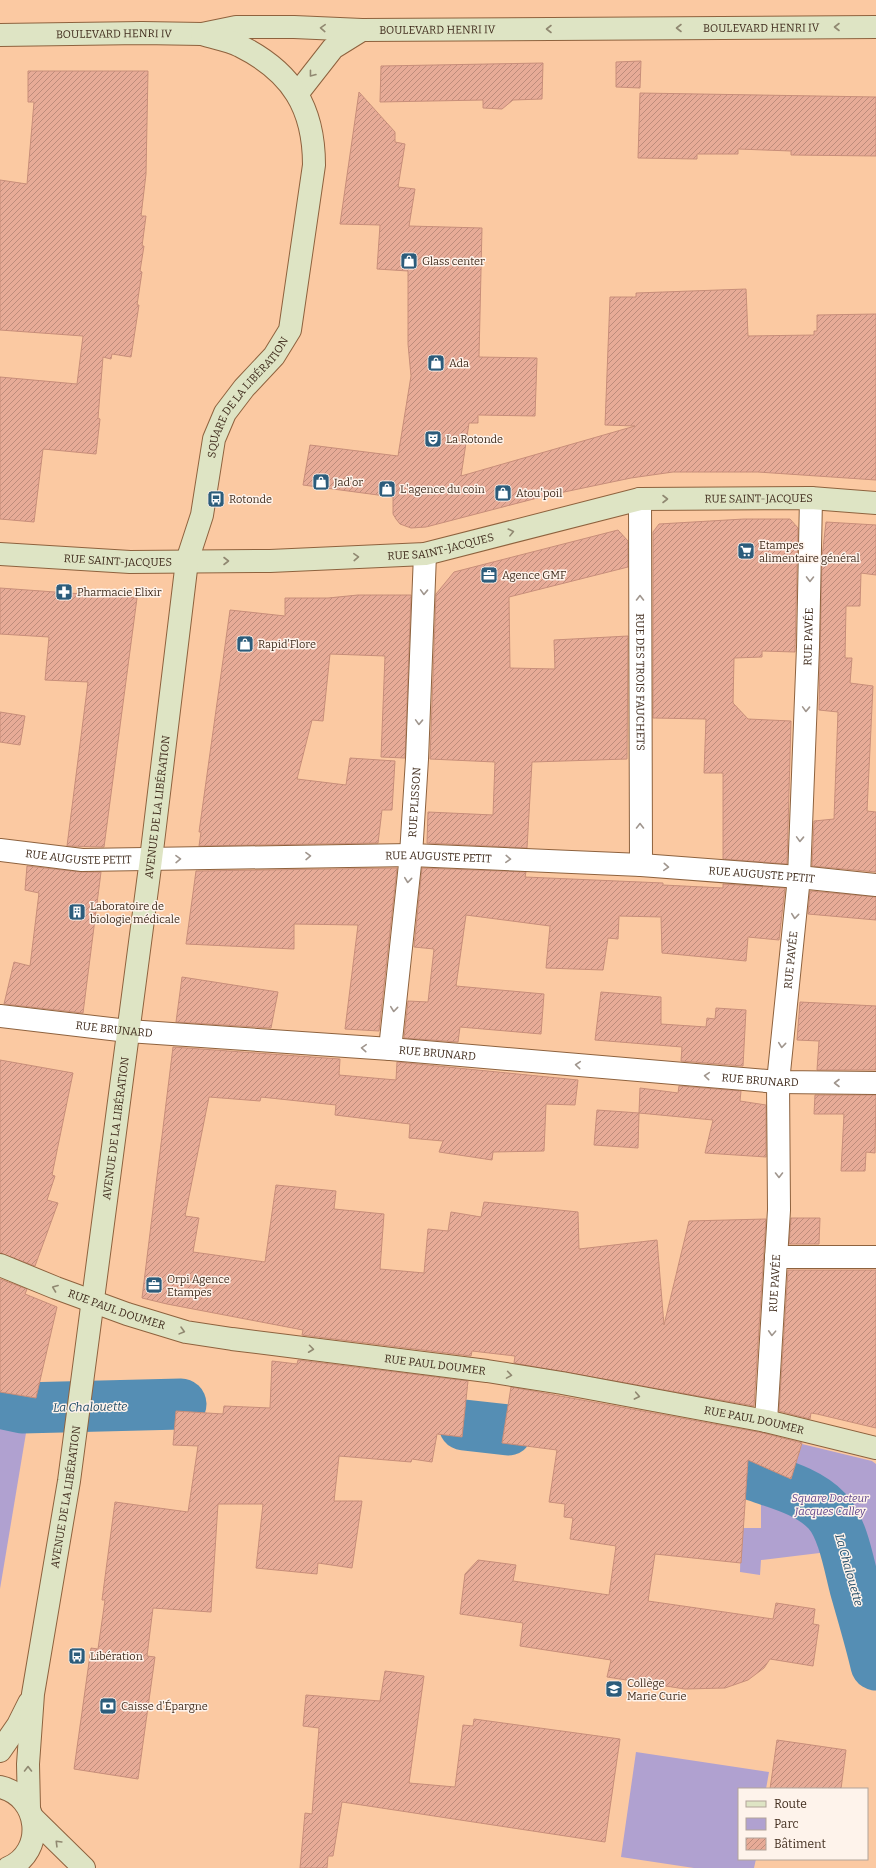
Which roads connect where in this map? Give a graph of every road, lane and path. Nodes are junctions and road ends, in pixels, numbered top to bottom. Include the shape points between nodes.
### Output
1 (876, 27) edge
2 (362, 30) junction
3 (202, 34) junction
4 (0, 35) edge
5 (298, 94) junction
6 (811, 498) junction
7 (640, 499) junction
8 (876, 503) edge
9 (0, 554) edge
10 (425, 554) junction
11 (187, 561) junction
12 (0, 850) edge
13 (411, 854) junction
14 (151, 859) junction
15 (641, 865) junction
16 (798, 877) junction
17 (876, 885) edge
18 (0, 1016) edge
19 (128, 1031) junction
20 (390, 1049) junction
21 (778, 1082) junction
22 (876, 1083) edge
23 (776, 1257) junction
24 (876, 1257) edge
25 (0, 1265) edge
26 (92, 1301) junction
27 (766, 1421) junction
28 (876, 1448) edge
29 (33, 1694) junction
30 (2, 1747) edge
31 (0, 1787) edge
32 (31, 1813) junction
33 (8, 1868) edge
34 (84, 1868) edge

1 -> 2 street, BOULEVARD HENRI IV
2 -> 3 street, BOULEVARD HENRI IV via 236,27
2 -> 5 street via 333,48
3 - 4 street, BOULEVARD HENRI IV
3 - 5 street, SQUARE DE LA LIBÉRATION via 239,45 262,59 287,80
5 - 11 street, SQUARE DE LA LIBÉRATION via 309,118 314,145 314,165 290,330 274,356 224,413 214,439 202,515
7 -> 6 street, RUE SAINT-JACQUES
6 - 8 street, RUE SAINT-JACQUES
6 -> 16 street, RUE PAVÉE via 808,647
10 -> 7 street, RUE SAINT-JACQUES
15 -> 7 street, RUE DES TROIS FAUCHETS
9 - 11 street, RUE SAINT-JACQUES via 112,561
11 -> 10 street, RUE SAINT-JACQUES via 270,561
10 -> 13 street, RUE PLISSON via 418,751
11 - 14 street, AVENUE DE LA LIBÉRATION
12 - 14 street, RUE AUGUSTE PETIT via 82,860
14 -> 13 street, RUE AUGUSTE PETIT
13 -> 15 street, RUE AUGUSTE PETIT
13 -> 20 street, RUE PLISSON
14 - 19 street, AVENUE DE LA LIBÉRATION
15 -> 16 street, RUE AUGUSTE PETIT
16 - 17 street, RUE AUGUSTE PETIT
16 -> 21 street, RUE PAVÉE
18 - 19 street, RUE BRUNARD
20 -> 19 street, RUE BRUNARD
19 - 26 street, AVENUE DE LA LIBÉRATION
21 -> 20 street, RUE BRUNARD
22 -> 21 street, RUE BRUNARD
21 -> 23 street, RUE PAVÉE via 779,1210
23 - 24 street
23 -> 27 street, RUE PAVÉE
26 -> 25 street, RUE PAUL DOUMER
26 -> 27 street, RUE PAUL DOUMER via 186,1332 502,1373
26 - 29 street, AVENUE DE LA LIBÉRATION via 75,1437
27 - 28 street, RUE PAUL DOUMER
29 - 30 street, AVENUE DE LA LIBÉRATION via 18,1725
32 -> 29 street, AVENUE DE LA LIBÉRATION via 28,1764
31 - 32 street via 19,1796
32 - 33 street, AVENUE DE LA LIBÉRATION via 34,1828 31,1845 20,1860
34 -> 32 street

